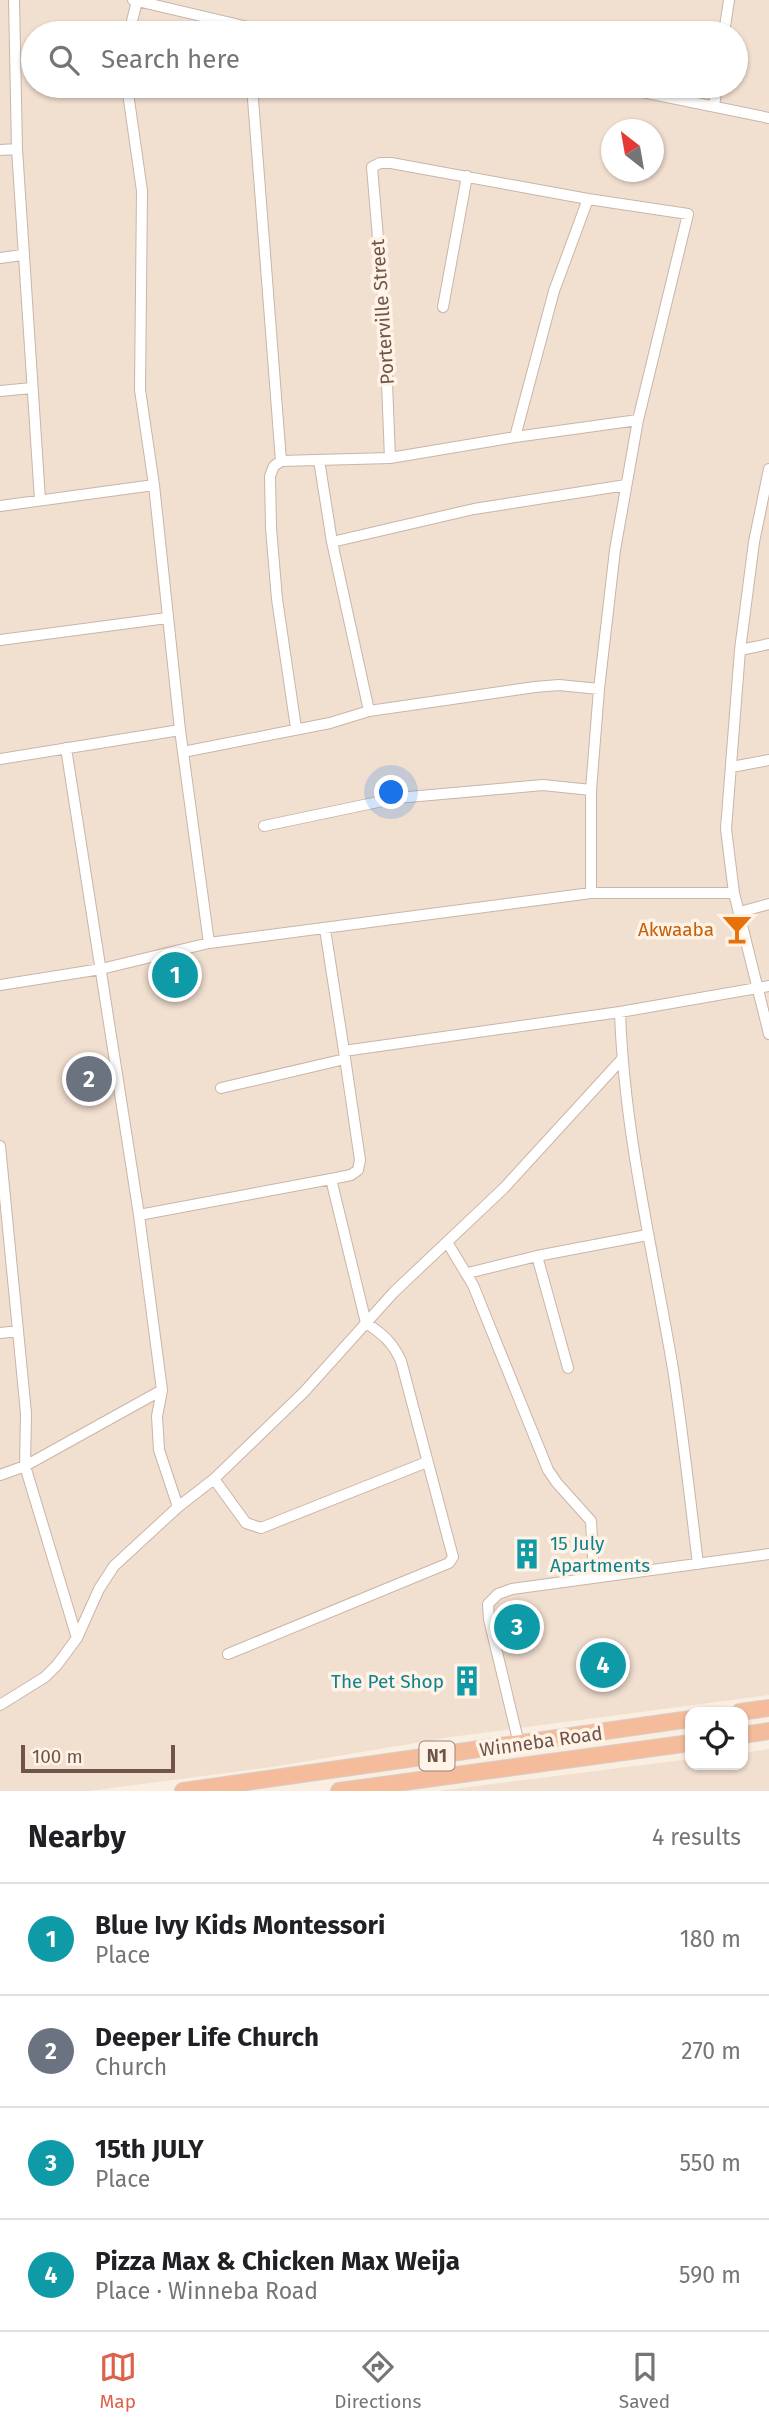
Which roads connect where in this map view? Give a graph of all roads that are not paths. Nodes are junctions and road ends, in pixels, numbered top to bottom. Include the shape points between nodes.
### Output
1 (15, 0) edge
2 (729, 0) edge
3 (135, 1) edge
4 (131, 21) edge
5 (213, 21) edge
6 (726, 21) edge
7 (129, 98) edge
8 (253, 98) edge
9 (674, 98) edge
10 (715, 98) edge
11 (714, 106) junction
12 (769, 118) edge
13 (16, 149) junction
14 (0, 150) edge
15 (467, 176) junction
16 (588, 199) junction
17 (22, 255) junction
18 (0, 258) edge
19 (443, 307) dead end
20 (32, 388) junction
21 (0, 391) edge
22 (638, 420) junction
23 (515, 437) junction
24 (390, 458) junction
25 (318, 460) junction
26 (281, 461) junction
27 (769, 469) edge
28 (768, 482) edge
29 (155, 485) junction
30 (626, 485) junction
31 (40, 500) junction
32 (0, 506) edge
33 (332, 542) junction
34 (167, 618) junction
35 (0, 640) edge
36 (769, 644) edge
37 (740, 650) junction
38 (599, 689) junction
39 (369, 711) junction
40 (296, 729) junction
41 (180, 730) junction
42 (66, 748) junction
43 (183, 752) junction
44 (0, 759) edge
45 (769, 760) edge
46 (732, 767) junction
47 (591, 790) junction
48 (264, 826) dead end
49 (734, 892) junction
50 (591, 893) junction
51 (769, 904) edge
52 (740, 912) junction
53 (325, 929) junction
54 (209, 943) junction
55 (101, 969) junction
56 (0, 985) edge
57 (764, 988) edge
58 (621, 1012) junction
59 (769, 1034) edge
60 (344, 1055) junction
61 (622, 1059) junction
62 (221, 1088) dead end
63 (0, 1146) edge
64 (331, 1179) junction
65 (139, 1215) junction
66 (4, 1223) edge
67 (647, 1235) junction
68 (447, 1242) junction
69 (537, 1256) junction
70 (468, 1273) junction
71 (366, 1323) junction
72 (18, 1331) junction
73 (0, 1333) edge
74 (568, 1368) dead end
75 (162, 1390) junction
76 (427, 1462) junction
77 (25, 1466) junction
78 (0, 1475) edge
79 (214, 1479) junction
80 (178, 1507) junction
81 (769, 1554) edge
82 (698, 1564) junction
83 (594, 1577) junction
84 (77, 1638) junction
85 (228, 1654) dead end
86 (0, 1705) edge
87 (769, 1708) edge
88 (748, 1711) edge
89 (685, 1720) edge
90 (769, 1731) edge
91 (748, 1734) edge
92 (519, 1744) junction
93 (685, 1744) edge
94 (183, 1791) edge
95 (337, 1791) edge

1 - 13 street
2 - 6 street
3 - 4 street
3 - 5 street
7 - 29 street via 142,191 141,390
8 - 26 street
9 - 11 street
10 - 11 street
11 - 12 street
13 - 14 street
13 - 17 street
15 - 16 street
15 - 19 street
15 - 24 street, Porterville Street via 391,163 372,167
16 - 22 street via 688,214
16 - 23 street via 554,291
17 - 18 street
17 - 20 street
20 - 21 street
20 - 31 street
22 - 23 street
22 - 30 street
23 - 24 street
24 - 25 street
25 - 26 street
25 - 33 street
26 - 40 street via 270,476 271,528
27 - 28 street
28 - 37 street via 754,542
29 - 31 street
29 - 34 street
30 - 33 street via 474,509
30 - 38 street
31 - 32 street
33 - 39 street
34 - 35 street
34 - 41 street
36 - 37 street
37 - 46 street
38 - 39 street via 534,687
38 - 47 street
39 - 40 street
40 - 43 street
41 - 42 street
41 - 43 street
42 - 44 street
42 - 55 street
43 - 54 street
45 - 46 street
46 - 49 street via 726,829
47 - 48 street via 531,786 397,799
47 - 50 street
49 - 50 street
49 - 52 street
50 - 53 street
51 - 52 street
52 - 57 street
53 - 54 street
53 - 60 street
54 - 55 street
55 - 56 street
55 - 65 street
57 - 58 street
57 - 59 street
58 - 60 street
58 - 61 street
60 - 62 street
60 - 64 street via 360,1160 351,1175
61 - 67 street
61 - 68 street via 504,1188
63 - 66 street
64 - 65 street
64 - 71 street
65 - 75 street
66 - 72 street
67 - 69 street
67 - 82 street via 673,1369
68 - 70 street
68 - 71 street
69 - 70 street
69 - 74 street
70 - 83 street via 548,1470 591,1521
71 - 76 street via 386,1337 398,1354
71 - 79 street via 304,1392
72 - 73 street
72 - 77 street via 26,1413
75 - 77 street
75 - 80 street via 157,1416 159,1450
76 - 79 street via 261,1528 246,1523
76 - 85 street via 452,1560
77 - 78 street
77 - 84 street
79 - 80 street
80 - 84 street via 114,1566
81 - 82 street
82 - 83 street
83 - 92 street via 512,1589 488,1604
84 - 86 street via 45,1677
87 - 88 highway
89 - 92 highway, Winneba Road / N1
90 - 91 highway
92 - 94 highway, Winneba Road / N1
93 - 95 highway, Winneba Road / N1

